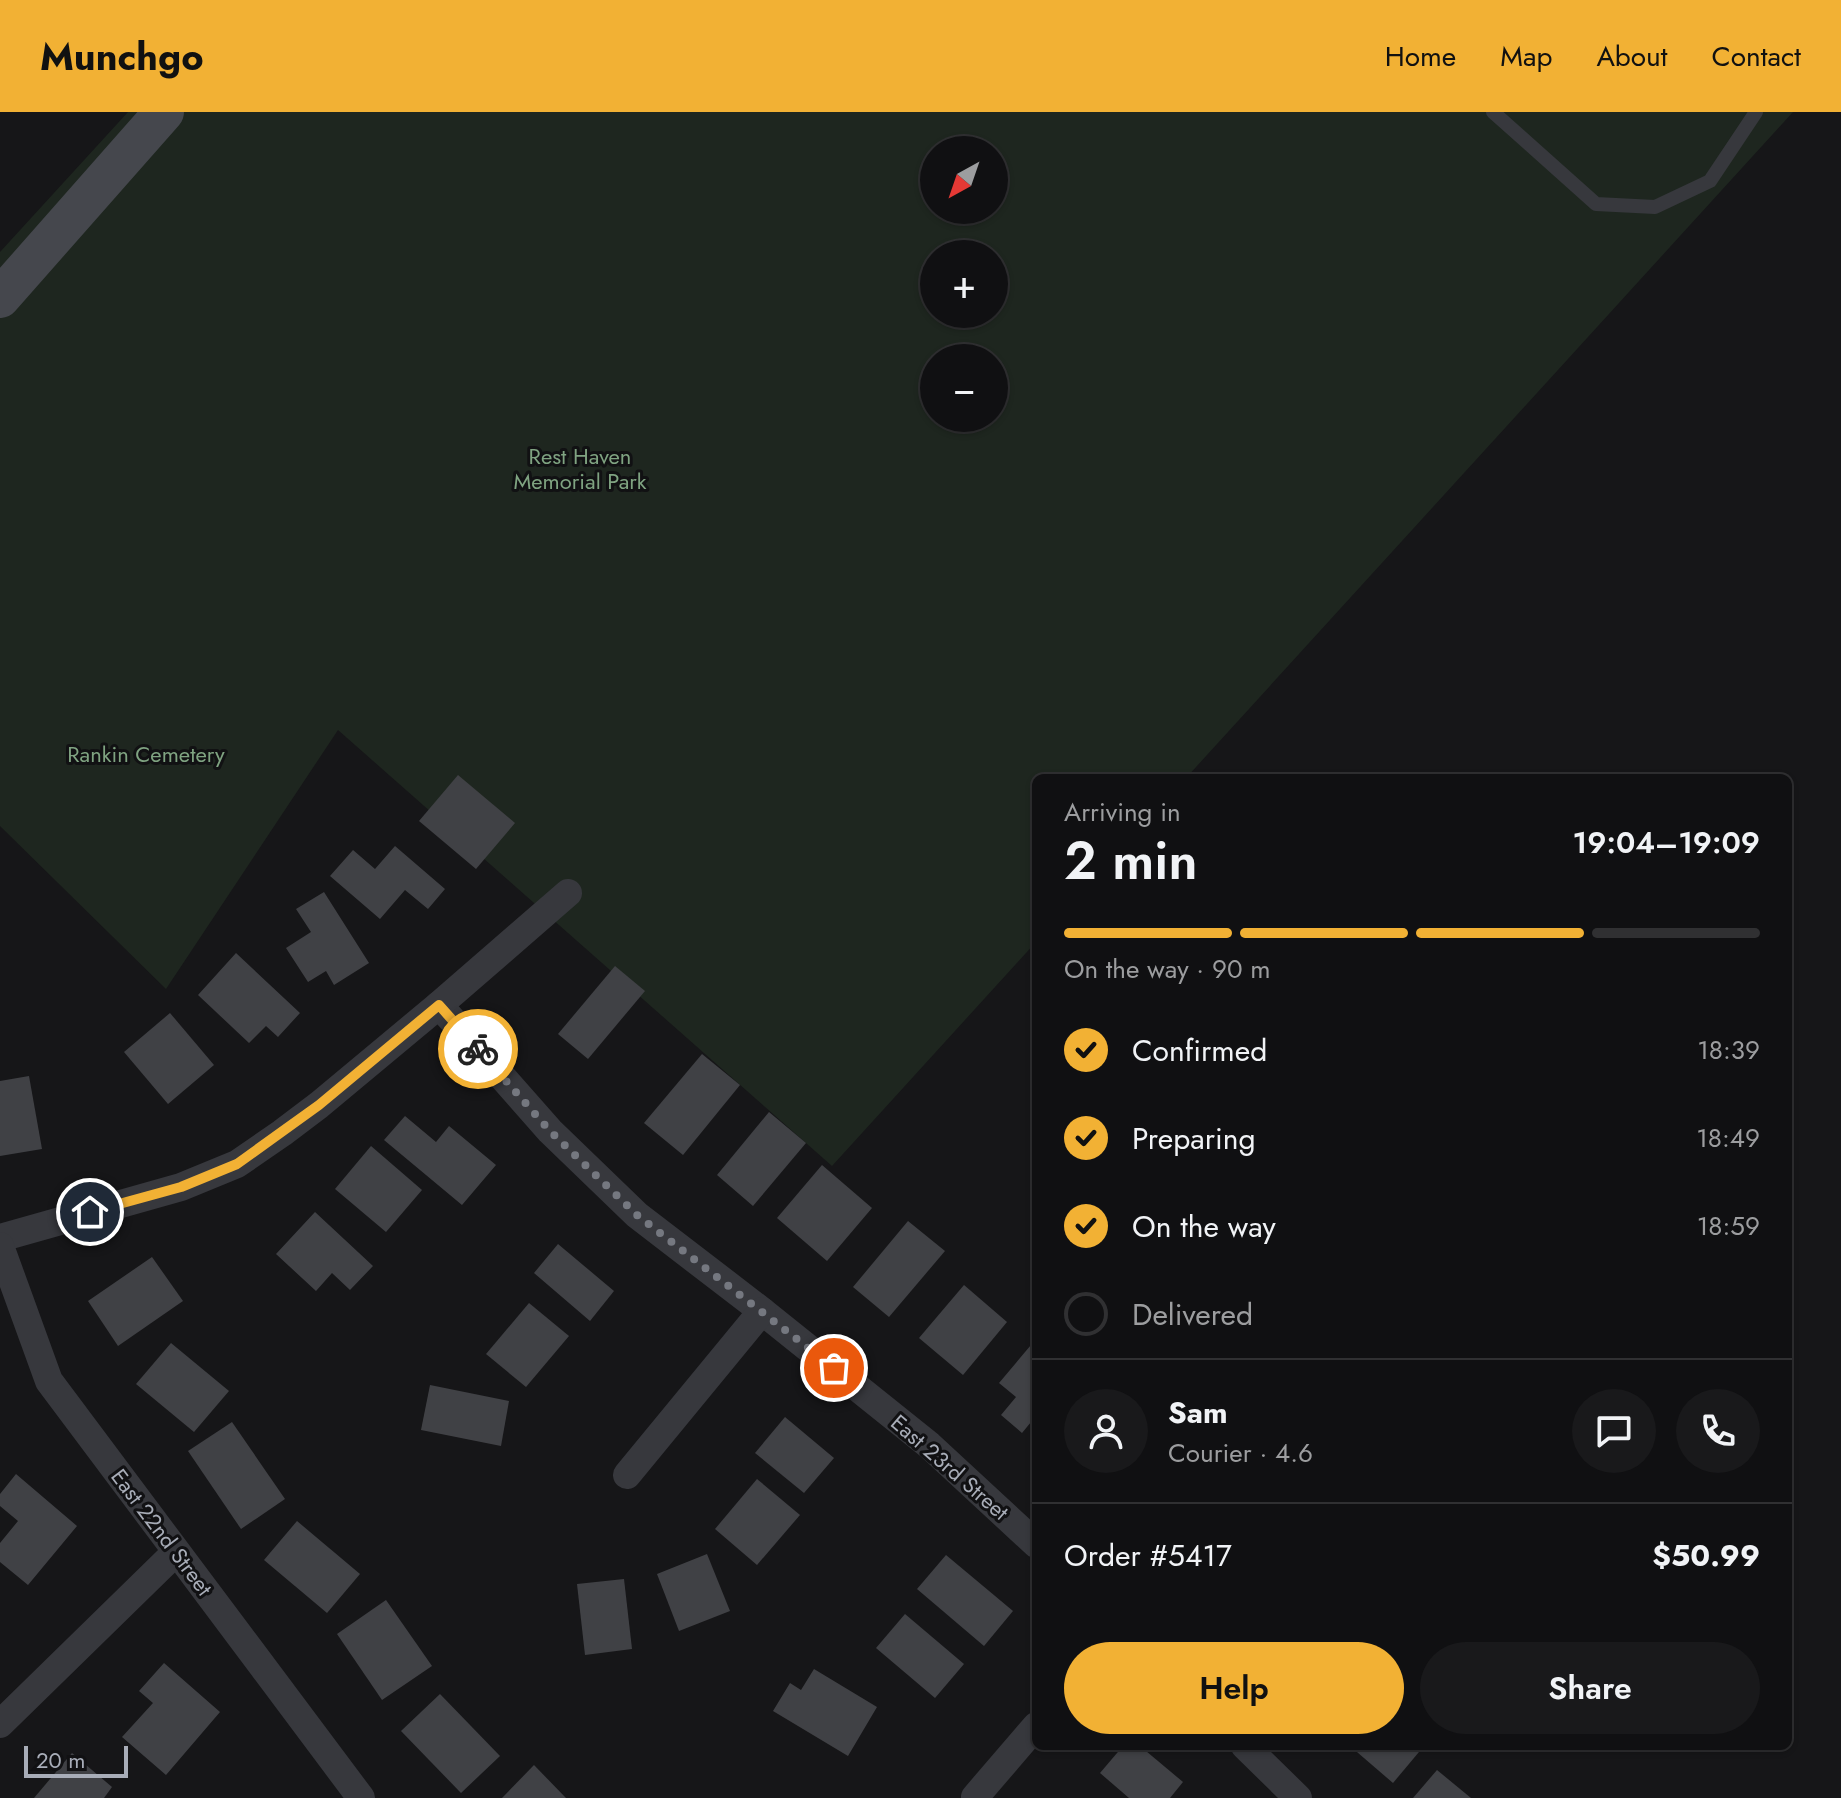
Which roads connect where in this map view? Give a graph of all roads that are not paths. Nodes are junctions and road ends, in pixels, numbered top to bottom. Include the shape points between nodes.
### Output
1 (164, 112) edge
2 (1493, 112) edge
3 (1756, 112) edge
4 (0, 298) edge
5 (568, 893) dead end
6 (439, 1005) junction
7 (0, 1238) edge
8 (0, 1246) edge
9 (762, 1311) junction
10 (627, 1475) dead end
11 (1032, 1540) edge
12 (176, 1552) junction
13 (0, 1724) edge
14 (1032, 1731) edge
15 (1249, 1750) edge
16 (975, 1797) edge
17 (361, 1798) edge
18 (1298, 1798) edge

1 - 4 main road
2 - 3 lane via 1596,204 1655,207 1710,181
5 - 6 street
6 - 7 street via 319,1105 237,1164 181,1187
6 - 9 street, East 23rd Street via 550,1131 637,1215
8 - 12 street, East 22nd Street via 49,1381
9 - 10 street
9 - 11 street, East 23rd Street via 929,1445
12 - 13 street
12 - 17 street, East 22nd Street
14 - 16 street
15 - 18 street

